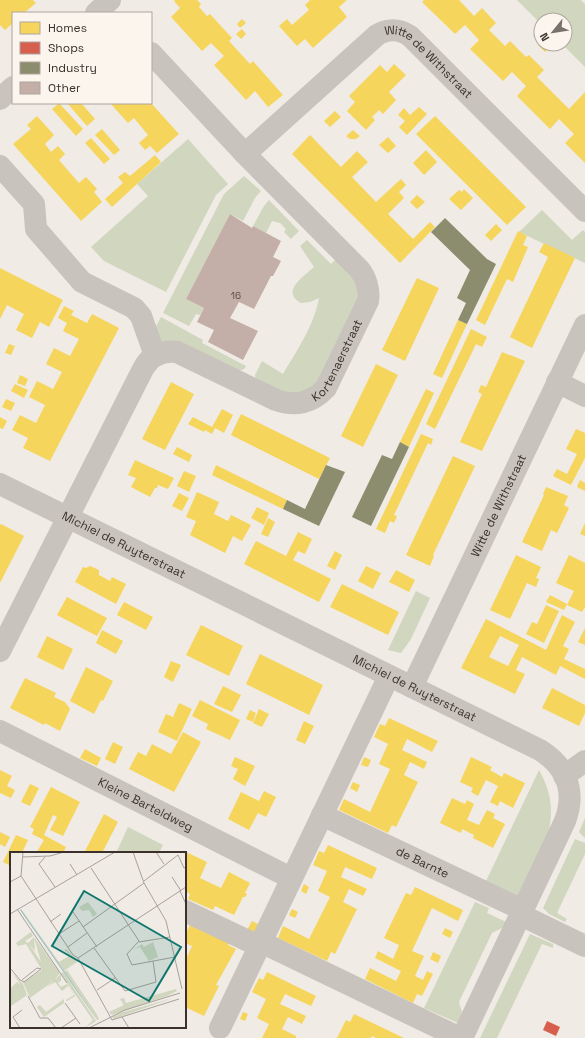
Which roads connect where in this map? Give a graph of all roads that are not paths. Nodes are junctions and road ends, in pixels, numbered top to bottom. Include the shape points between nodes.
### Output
1 (152, 54) edge
2 (12, 88) edge
3 (0, 99) edge
4 (245, 154) junction
5 (0, 166) edge
6 (585, 211) edge
7 (585, 325) edge
8 (156, 355) junction
9 (558, 382) junction
10 (585, 396) edge
11 (0, 484) edge
12 (67, 517) junction
13 (0, 651) edge
14 (389, 676) junction
15 (412, 687) junction
16 (0, 731) edge
17 (585, 761) edge
18 (564, 776) junction
19 (322, 815) junction
20 (291, 878) junction
21 (186, 911) edge
22 (522, 913) junction
23 (260, 944) junction
24 (585, 946) edge
25 (220, 1028) dead end
26 (461, 1038) edge

1 - 4 street, Kortenaerstraat
2 - 3 street
4 - 6 street, Witte de Withstraat via 377,35 399,30 410,36
4 - 8 street, Kortenaerstraat via 362,272 368,292 367,305 326,388 314,398 300,403 276,400 182,354 170,351
5 - 8 street via 34,204 36,229 82,282 134,308 141,316
7 - 9 street, Witte de Withstraat
8 - 12 street via 142,369
9 - 10 street
9 - 15 street, Witte de Withstraat
11 - 12 street, Michiel de Ruyterstraat
12 - 13 street
12 - 14 street, Michiel de Ruyterstraat
14 - 15 street, Michiel de Ruyterstraat
14 - 19 street
15 - 18 street, Michiel de Ruyterstraat via 540,750 550,757
16 - 20 street, Kleine Barteldweg
17 - 18 street
18 - 22 street, Michiel de Ruyterstraat via 570,794 569,810
19 - 20 street
19 - 22 street, de Barnte
20 - 23 street
21 - 23 street
22 - 24 street, de Barnte
22 - 26 street, Michiel de Ruyterstraat
23 - 25 street
23 - 26 street

